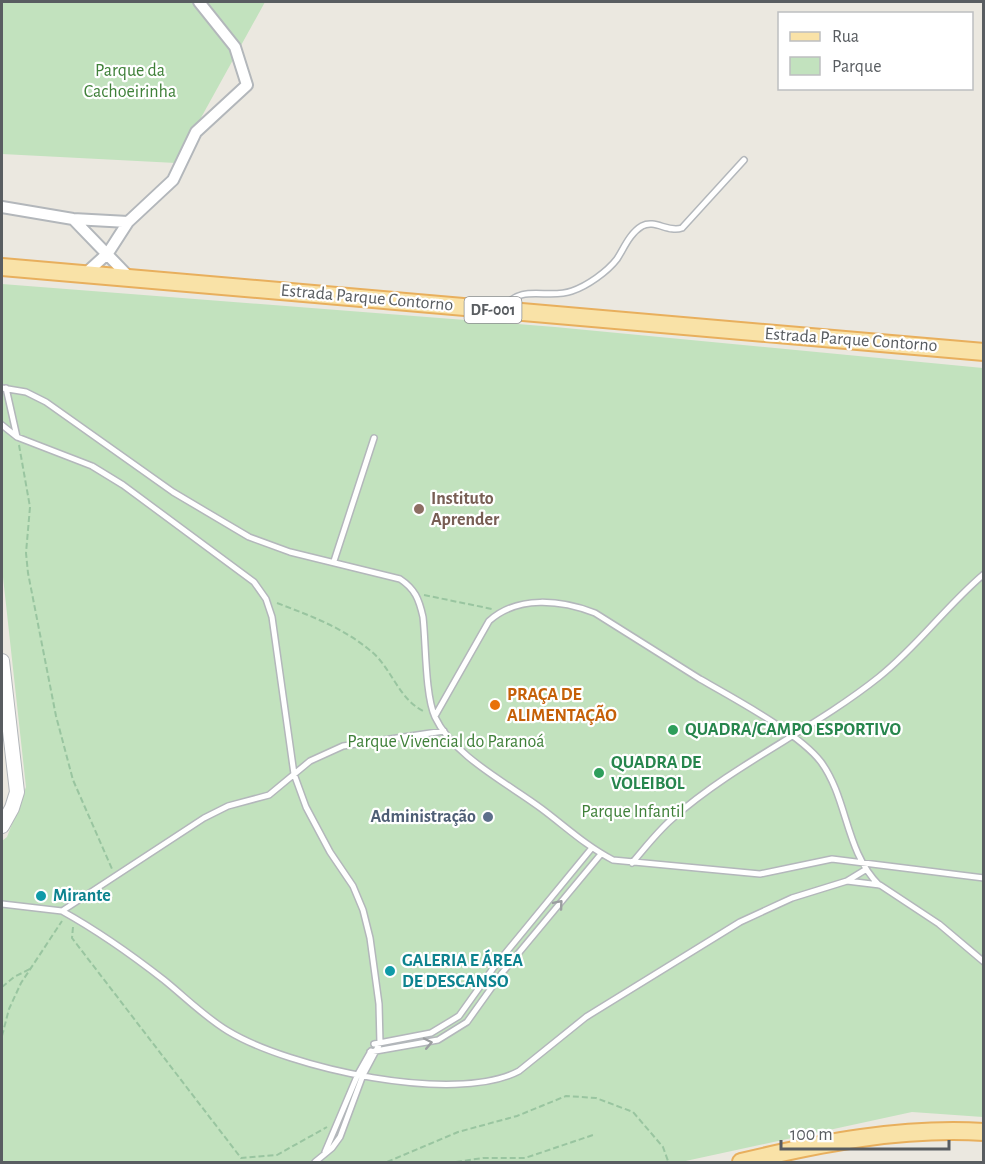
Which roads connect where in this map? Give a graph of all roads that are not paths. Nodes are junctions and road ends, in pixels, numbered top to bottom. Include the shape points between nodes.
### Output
1 (199, 2) edge
2 (744, 160) dead end
3 (2, 207) edge
4 (73, 219) junction
5 (128, 222) junction
6 (108, 253) junction
7 (2, 267) edge
8 (85, 274) junction
9 (130, 278) junction
10 (501, 310) junction
11 (984, 352) edge
12 (4, 388) edge
13 (2, 425) edge
14 (17, 437) junction
15 (374, 438) dead end
16 (334, 561) junction
17 (984, 574) edge
18 (2, 661) edge
19 (435, 716) junction
20 (444, 731) junction
21 (793, 737) junction
22 (294, 774) junction
23 (2, 826) edge
24 (591, 849) junction
25 (601, 854) junction
26 (860, 861) junction
27 (632, 863) junction
28 (865, 870) junction
29 (984, 878) edge
30 (847, 881) junction
31 (880, 885) junction
32 (2, 904) edge
33 (65, 913) junction
34 (984, 962) edge
35 (408, 1038) junction
36 (376, 1045) junction
37 (409, 1046) junction
38 (360, 1074) junction
39 (984, 1132) edge
40 (324, 1153) junction
41 (315, 1162) edge
42 (741, 1162) edge

1 - 5 street via 235,47 246,85 196,132 173,180
2 - 10 lane via 682,228 643,225 615,261 573,291 522,293 511,297
3 - 4 street
4 - 5 street
4 - 6 street
5 - 6 street
6 - 8 street
6 - 9 street
7 - 8 main road, Estrada Parque Contorno / DF-001
8 - 9 main road, Estrada Parque Contorno / DF-001
9 - 10 main road, Estrada Parque Contorno / DF-001
10 - 11 main road, Estrada Parque Contorno / DF-001
12 - 14 lane
12 - 16 lane via 26,392 46,402 173,492 249,537 290,552
13 - 14 lane
14 - 22 lane via 92,466 254,582 266,599 275,634
15 - 16 lane
16 - 19 lane via 400,579 416,593 423,617
17 - 21 lane via 880,677
18 - 23 street via 17,792
19 - 20 lane
19 - 21 lane via 489,621 515,604 551,603 578,606 595,613
20 - 22 lane via 343,746 310,761
20 - 24 lane via 468,756
21 - 26 lane via 820,761 830,779
21 - 27 lane via 695,800 652,838
22 - 33 lane via 269,795 228,806 204,818
22 - 36 lane via 306,807 363,910 379,1004
24 - 25 lane
24 - 35 lane via 459,1016 431,1033
25 - 27 lane
37 -> 25 lane via 438,1040 467,1022 502,973
26 - 27 lane via 832,859 760,874
26 - 28 lane
26 - 29 lane
28 - 30 lane
28 - 31 lane
30 - 31 lane
30 - 38 lane via 792,898 740,922 586,1017 507,1077 492,1082 457,1083 395,1081
31 - 34 lane via 939,924
32 - 33 lane
33 - 38 lane via 146,966 244,1041 276,1054
35 - 36 lane
35 - 37 lane
36 - 37 lane
36 - 38 lane
38 - 40 lane
38 - 40 lane via 340,1137
39 - 42 main road via 908,1132 840,1140
40 - 41 lane

